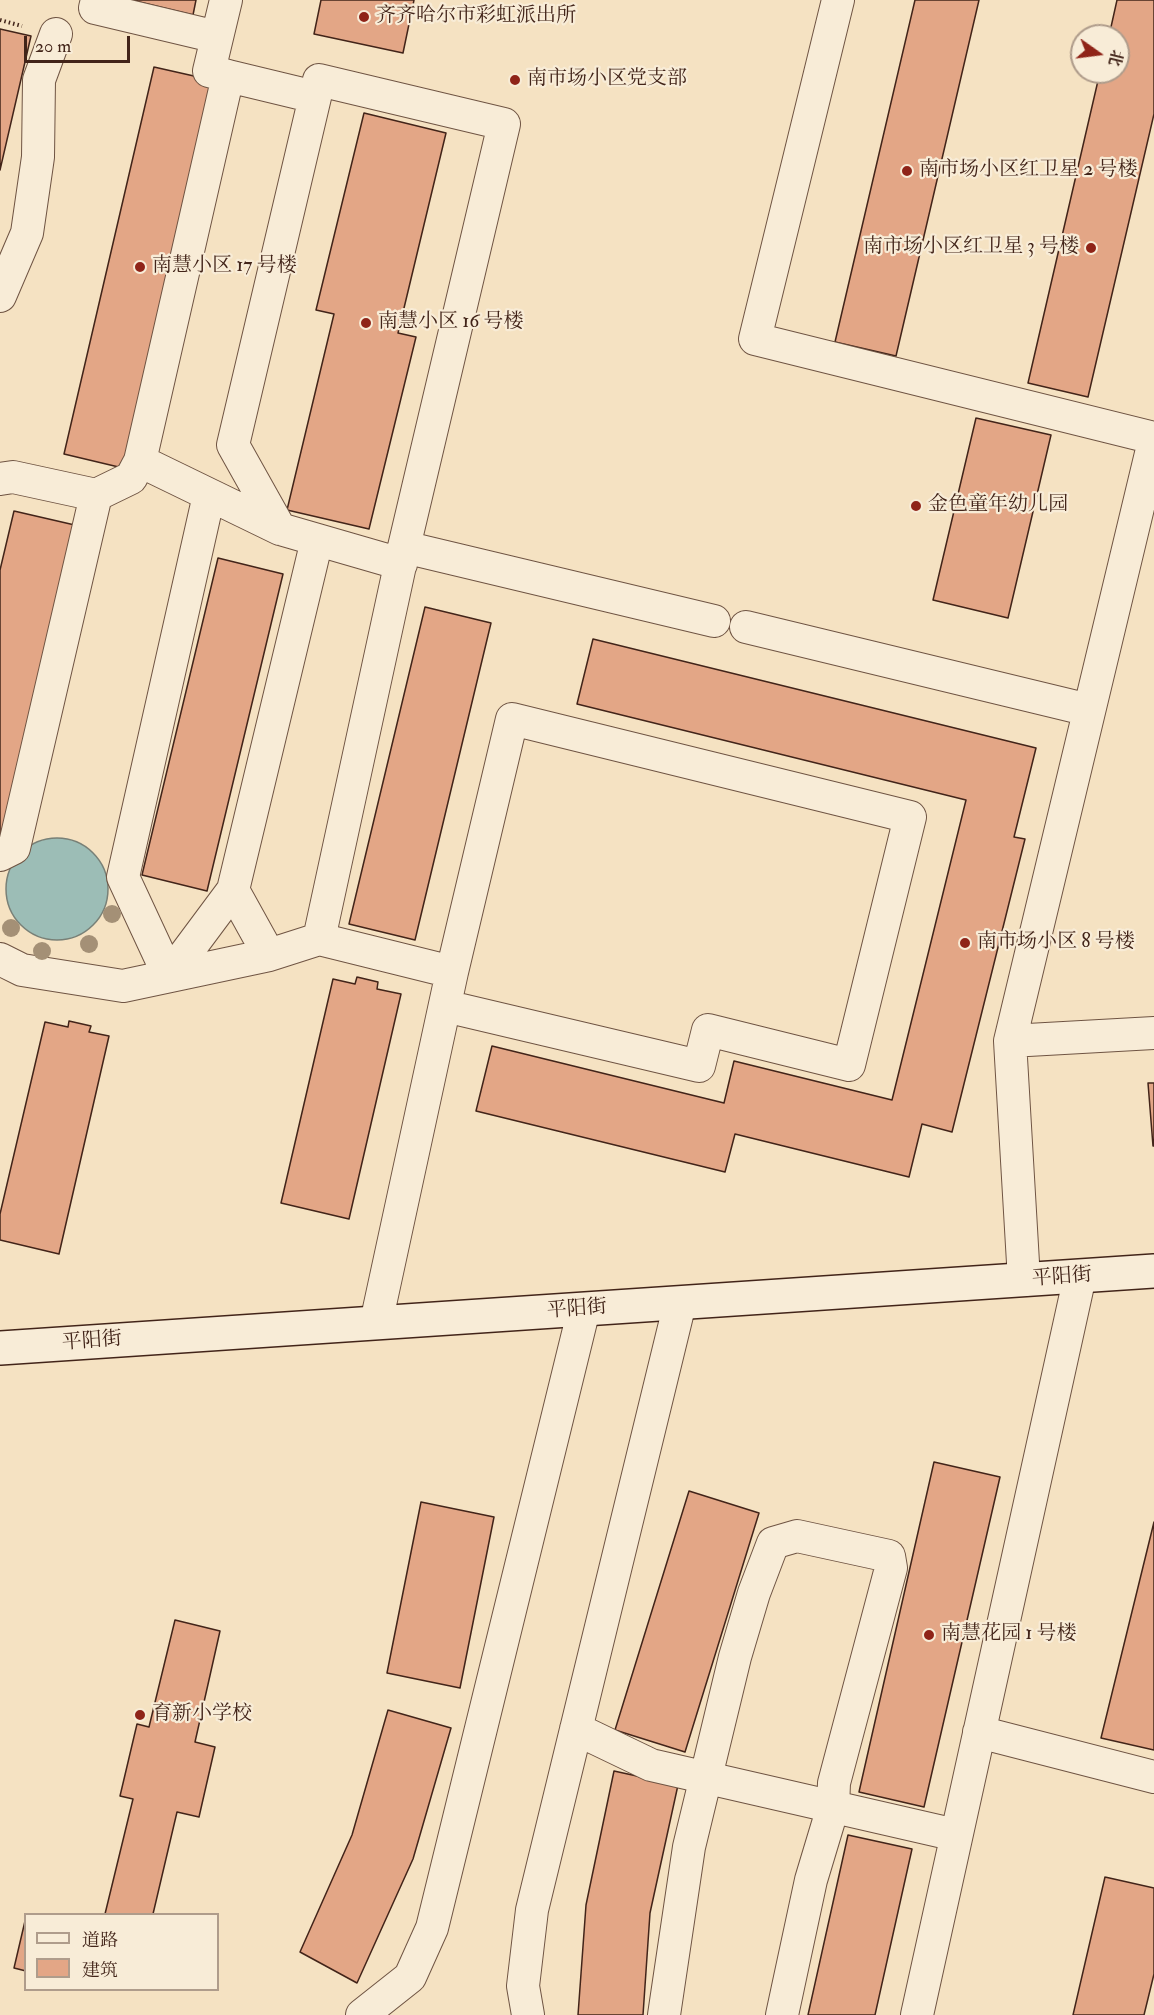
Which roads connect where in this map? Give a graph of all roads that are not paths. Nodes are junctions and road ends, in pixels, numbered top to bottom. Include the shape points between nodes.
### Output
1 (97, 0) edge
2 (226, 0) edge
3 (838, 0) edge
4 (56, 34) dead end
5 (217, 37) junction
6 (228, 76) junction
7 (315, 97) junction
8 (0, 296) edge
9 (1154, 439) edge
10 (140, 461) junction
11 (1149, 478) edge
12 (0, 479) edge
13 (96, 495) junction
14 (209, 495) junction
15 (280, 529) junction
16 (317, 540) junction
17 (403, 555) junction
18 (714, 621) dead end
19 (746, 627) dead end
20 (1089, 710) junction
21 (0, 855) edge
22 (233, 890) junction
23 (319, 939) junction
24 (269, 956) junction
25 (0, 958) edge
26 (452, 972) junction
27 (169, 976) junction
28 (445, 1006) junction
29 (1152, 1024) edge
30 (1011, 1041) junction
31 (1154, 1271) edge
32 (1080, 1276) junction
33 (1024, 1280) junction
34 (680, 1303) junction
35 (584, 1309) junction
36 (376, 1323) junction
37 (0, 1348) edge
38 (576, 1729) junction
39 (979, 1732) junction
40 (1154, 1777) edge
41 (705, 1778) junction
42 (833, 1807) junction
43 (956, 1836) junction
44 (362, 2015) edge
45 (528, 2015) edge
46 (664, 2015) edge
47 (782, 2015) edge
48 (917, 2015) edge

1 - 5 street via 95,8
2 - 5 street
3 - 9 street via 755,339
4 - 8 street via 39,80 38,157 27,233
5 - 6 street via 209,71
6 - 7 street
6 - 10 street
7 - 15 street via 232,445
7 - 17 street via 319,80 504,124
9 - 11 street
10 - 13 street via 130,478
10 - 14 street
11 - 20 street
12 - 13 street via 13,477
13 - 21 street via 14,848
14 - 15 street
14 - 27 street via 123,877
15 - 16 street
16 - 17 street
16 - 22 street
17 - 18 street
17 - 23 street
19 - 20 street
20 - 30 street
22 - 24 street
22 - 27 street
23 - 24 street
23 - 26 street
24 - 27 street
25 - 27 street via 22,970 123,986
26 - 28 street
26 - 28 street via 512,719 909,818 849,1065 708,1030 699,1066
28 - 36 street
29 - 30 street
30 - 33 street
31 - 32 main road, 平阳街
32 - 33 main road, 平阳街
32 - 39 street
33 - 34 main road, 平阳街
34 - 35 main road, 平阳街
34 - 38 street
35 - 36 main road, 平阳街
35 - 44 street via 432,1928 410,1977
36 - 37 main road, 平阳街
38 - 41 street via 651,1765
38 - 45 street via 532,1910 523,1986
39 - 40 street
39 - 43 street
41 - 42 street
41 - 42 street via 735,1658 773,1543 797,1536 878,1554 889,1557 891,1568 834,1783
41 - 46 street via 689,1847
42 - 43 street
42 - 47 street via 811,1880
43 - 48 street

